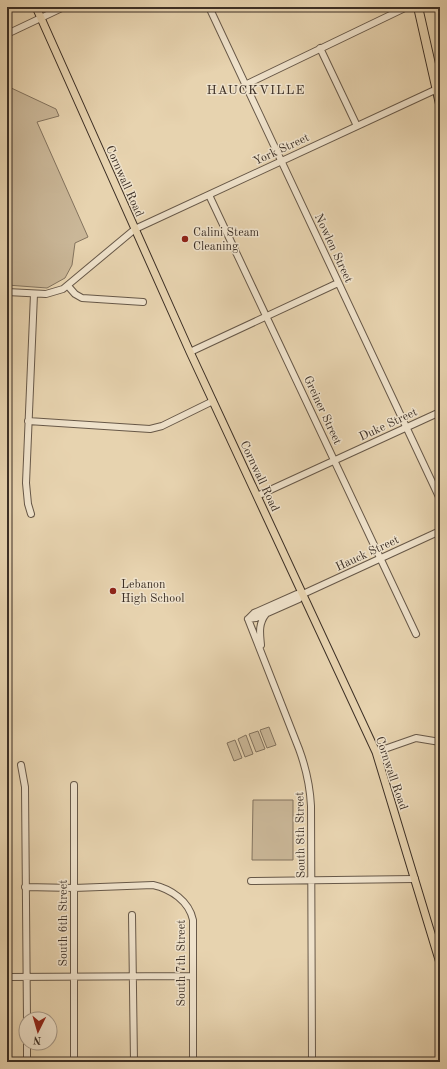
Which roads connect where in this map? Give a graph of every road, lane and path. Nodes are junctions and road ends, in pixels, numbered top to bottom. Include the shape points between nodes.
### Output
1 (36, 7) edge
2 (64, 7) edge
3 (209, 7) edge
4 (407, 7) edge
5 (418, 7) edge
6 (41, 18) junction
7 (7, 34) edge
8 (320, 48) junction
9 (245, 85) junction
10 (437, 89) junction
11 (440, 104) edge
12 (357, 126) junction
13 (281, 161) junction
14 (209, 195) junction
15 (135, 229) junction
16 (338, 283) junction
17 (68, 286) junction
18 (7, 292) edge
19 (34, 294) junction
20 (143, 302) dead end
21 (266, 316) junction
22 (190, 352) junction
23 (213, 401) junction
24 (440, 412) edge
25 (28, 421) junction
26 (406, 427) junction
27 (334, 460) junction
28 (257, 496) junction
29 (440, 499) edge
30 (31, 514) dead end
31 (440, 531) edge
32 (380, 558) junction
33 (303, 594) junction
34 (266, 614) junction
35 (248, 618) junction
36 (416, 634) dead end
37 (261, 651) junction
38 (440, 742) edge
39 (376, 752) junction
40 (21, 765) dead end
41 (74, 785) dead end
42 (415, 879) junction
43 (312, 880) junction
44 (251, 881) dead end
45 (25, 887) junction
46 (74, 888) junction
47 (132, 915) dead end
48 (440, 963) edge
49 (133, 976) junction
50 (192, 976) junction
51 (7, 977) edge
52 (26, 977) junction
53 (74, 977) junction
54 (27, 1011) edge
55 (27, 1051) edge
56 (27, 1062) edge
57 (74, 1062) edge
58 (134, 1062) edge
59 (193, 1062) edge
60 (312, 1062) edge

1 - 6 main road, Cornwall Road
2 - 6 street
3 - 9 street, Nowlen Street
4 - 8 street
5 - 10 highway
6 - 7 street
6 - 15 main road, Cornwall Road
8 - 9 street
8 - 12 street
9 - 13 street, Nowlen Street
10 - 11 highway
10 - 12 street, York Street
12 - 13 street, York Street
13 - 14 street, York Street
13 - 16 street, Nowlen Street
14 - 15 street, York Street
14 - 21 street, Greiner Street
15 - 17 street, York Street
15 - 22 main road, Cornwall Road
16 - 21 street
16 - 26 street, Nowlen Street
17 - 19 street, York Street via 52,293
17 - 20 street via 82,298
18 - 19 street, York Street
19 - 25 street
21 - 22 street
21 - 27 street, Greiner Street
22 - 23 main road, Cornwall Road
23 - 25 street via 162,426 150,429
23 - 28 main road, Cornwall Road
24 - 26 street, Duke Street
25 - 30 street via 26,483
26 - 27 street, Duke Street
26 - 29 street, Nowlen Street
27 - 28 street, Duke Street
27 - 32 street, Greiner Street
28 - 33 main road, Cornwall Road
31 - 32 street, Hauck Street
32 - 33 street, Hauck Street
32 - 36 street, Greiner Street
33 - 34 street, Hauck Street via 299,599
33 - 35 street, Hauck Street via 297,594
33 - 39 main road, Cornwall Road
34 - 35 street, Hauck Street
34 - 37 street via 260,626
35 - 37 street, South 8th Street
37 - 43 street, South 8th Street via 308,777
38 - 39 street via 416,738
39 - 42 main road, Cornwall Road
40 - 45 street via 25,787
41 - 46 street, South 6th Street
42 - 43 street
42 - 48 main road, Cornwall Road
43 - 44 street
43 - 60 street, South 8th Street
45 - 46 street
45 - 52 street
46 - 50 street, South 7th Street via 153,885 177,896 192,913
46 - 53 street, South 6th Street
47 - 49 street
49 - 50 street
49 - 53 street
49 - 58 street
50 - 59 street, South 7th Street
51 - 52 street
52 - 53 street
52 - 54 street
53 - 57 street, South 6th Street
55 - 56 street

